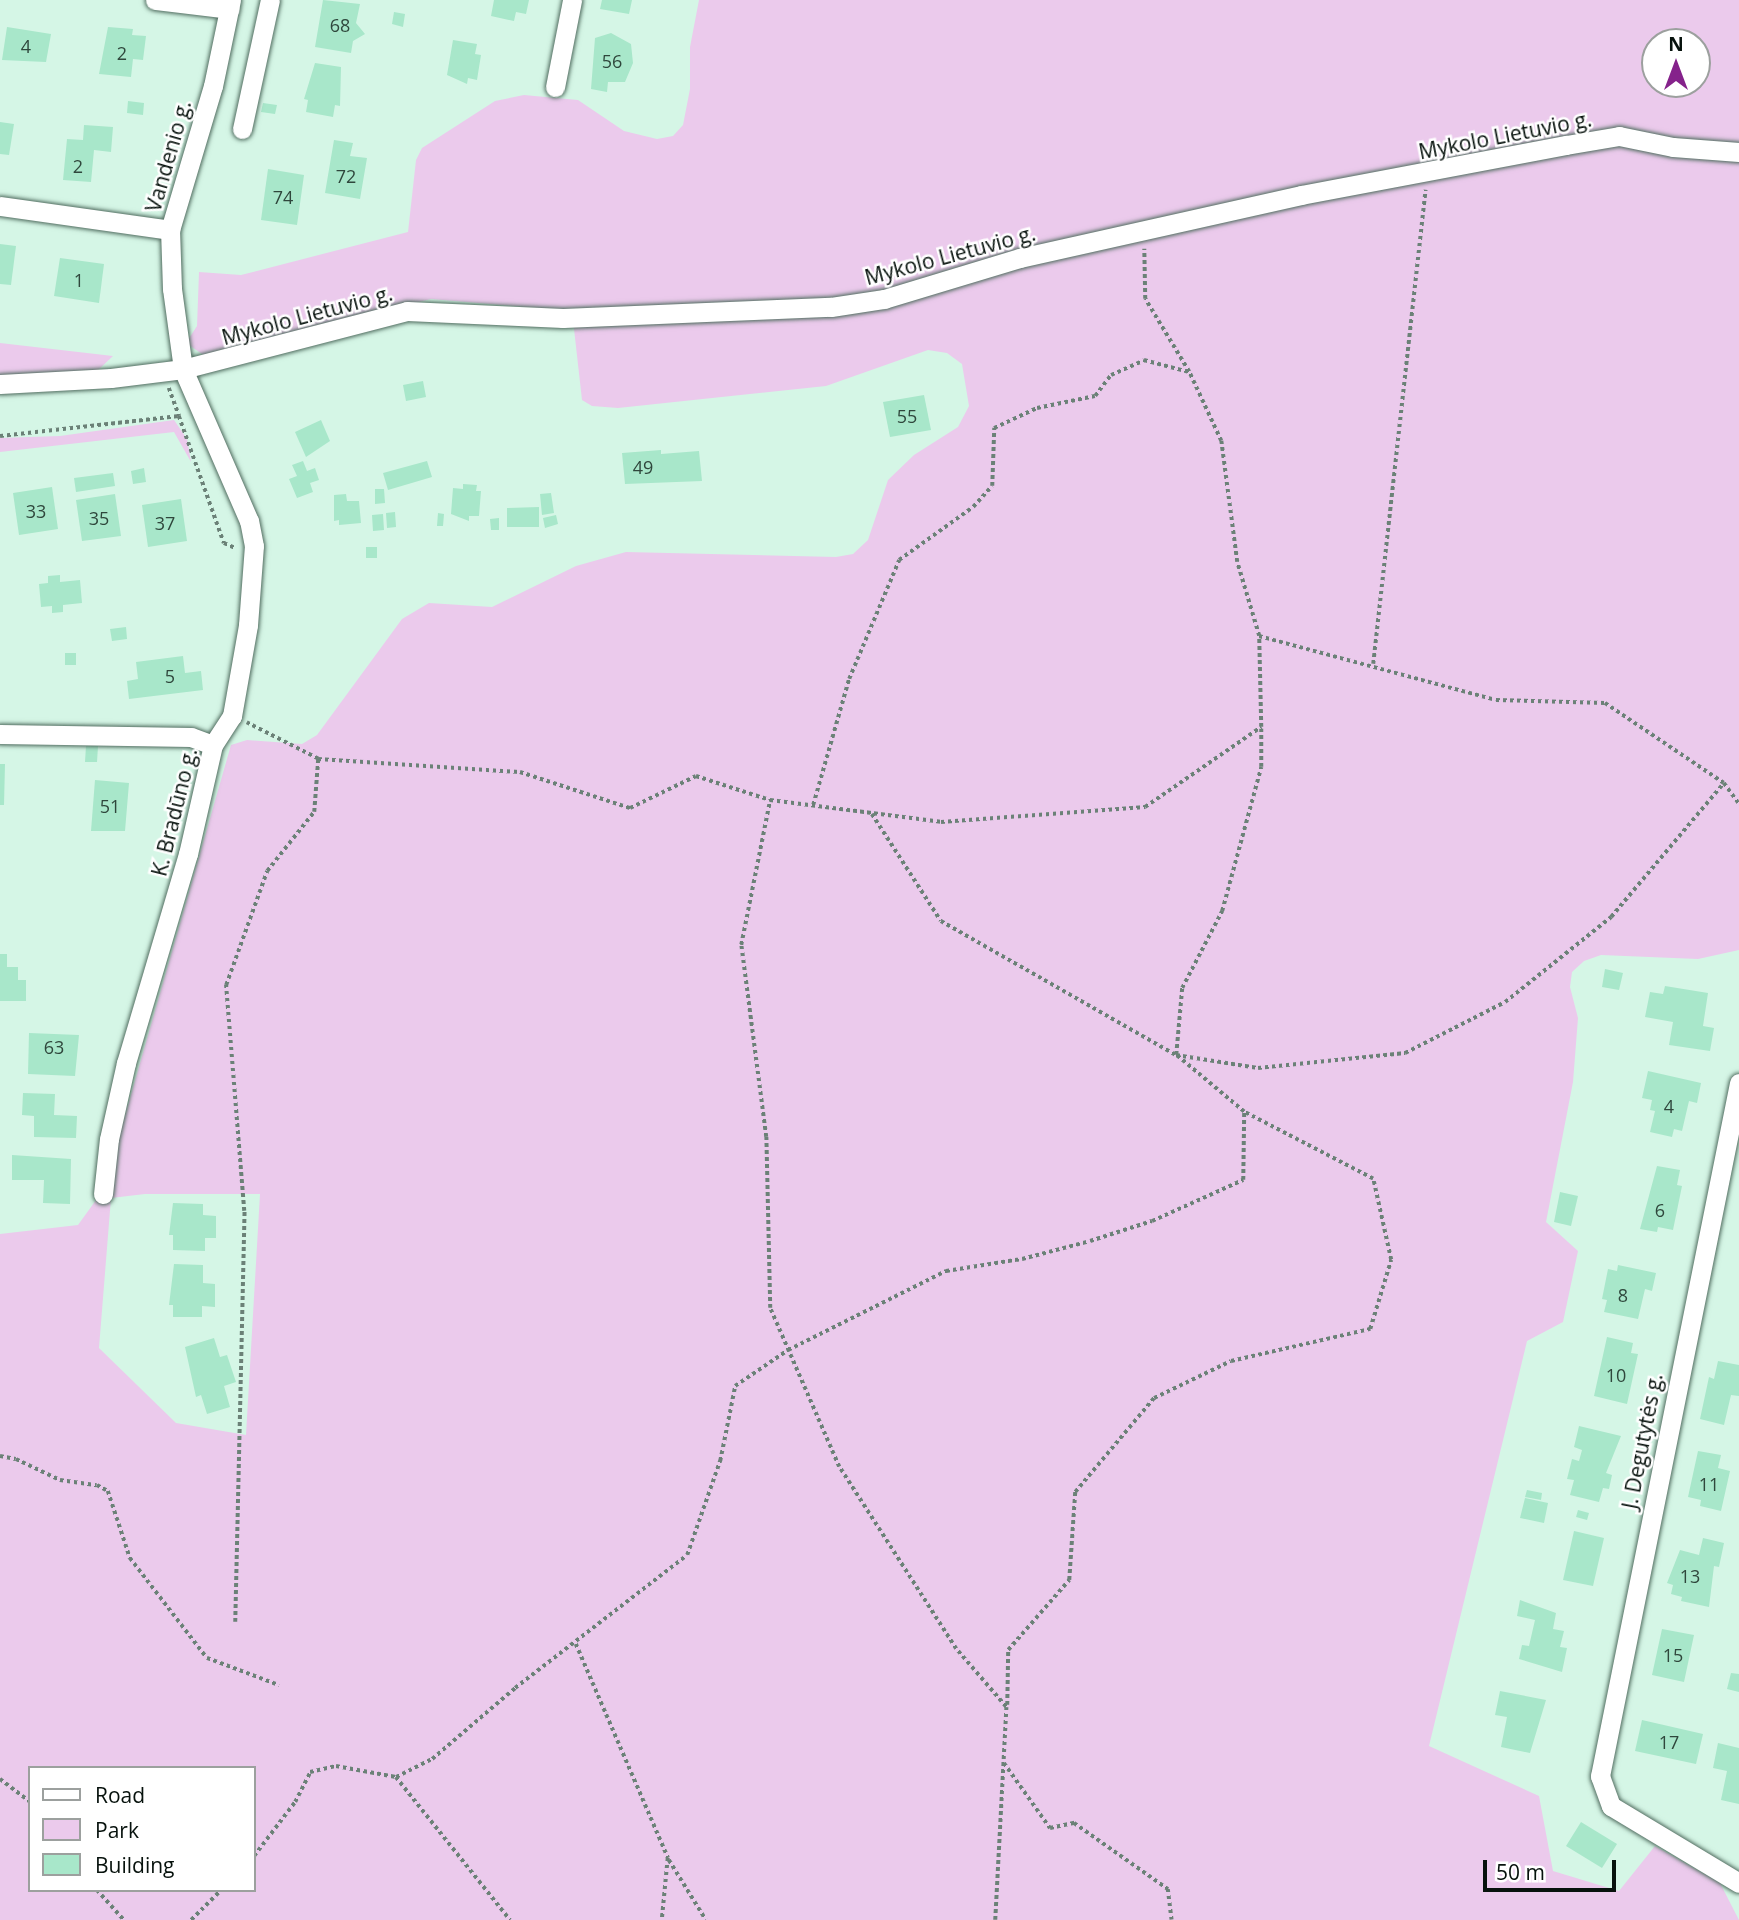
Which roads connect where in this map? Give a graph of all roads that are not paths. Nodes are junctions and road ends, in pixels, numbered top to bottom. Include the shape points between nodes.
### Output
1 (155, 0) edge
2 (270, 0) edge
3 (572, 0) edge
4 (230, 4) edge
5 (555, 87) dead end
6 (242, 129) dead end
7 (1739, 152) edge
8 (0, 206) edge
9 (170, 230) junction
10 (183, 369) junction
11 (0, 384) edge
12 (0, 734) edge
13 (213, 745) junction
14 (1739, 1083) edge
15 (103, 1194) dead end
16 (1739, 1883) edge

1 - 4 street
2 - 6 street
3 - 5 street
4 - 9 street, Vandenio g. via 213,86
7 - 10 street, Mykolo Lietuvio g. via 1701,151 1619,136 1301,195 1143,230 1020,258 884,299 831,307 563,318 407,311
8 - 9 street
9 - 10 street, Vandenio g. via 172,289
10 - 11 street, Mykolo Lietuvio g.
10 - 13 street, K. Bradūno g. via 240,497 254,546 242,681 232,716
12 - 13 street via 191,737
13 - 15 street, K. Bradūno g. via 188,854 126,1063 109,1139
14 - 16 street, J. Degutytės g. via 1601,1760 1602,1790 1611,1805

